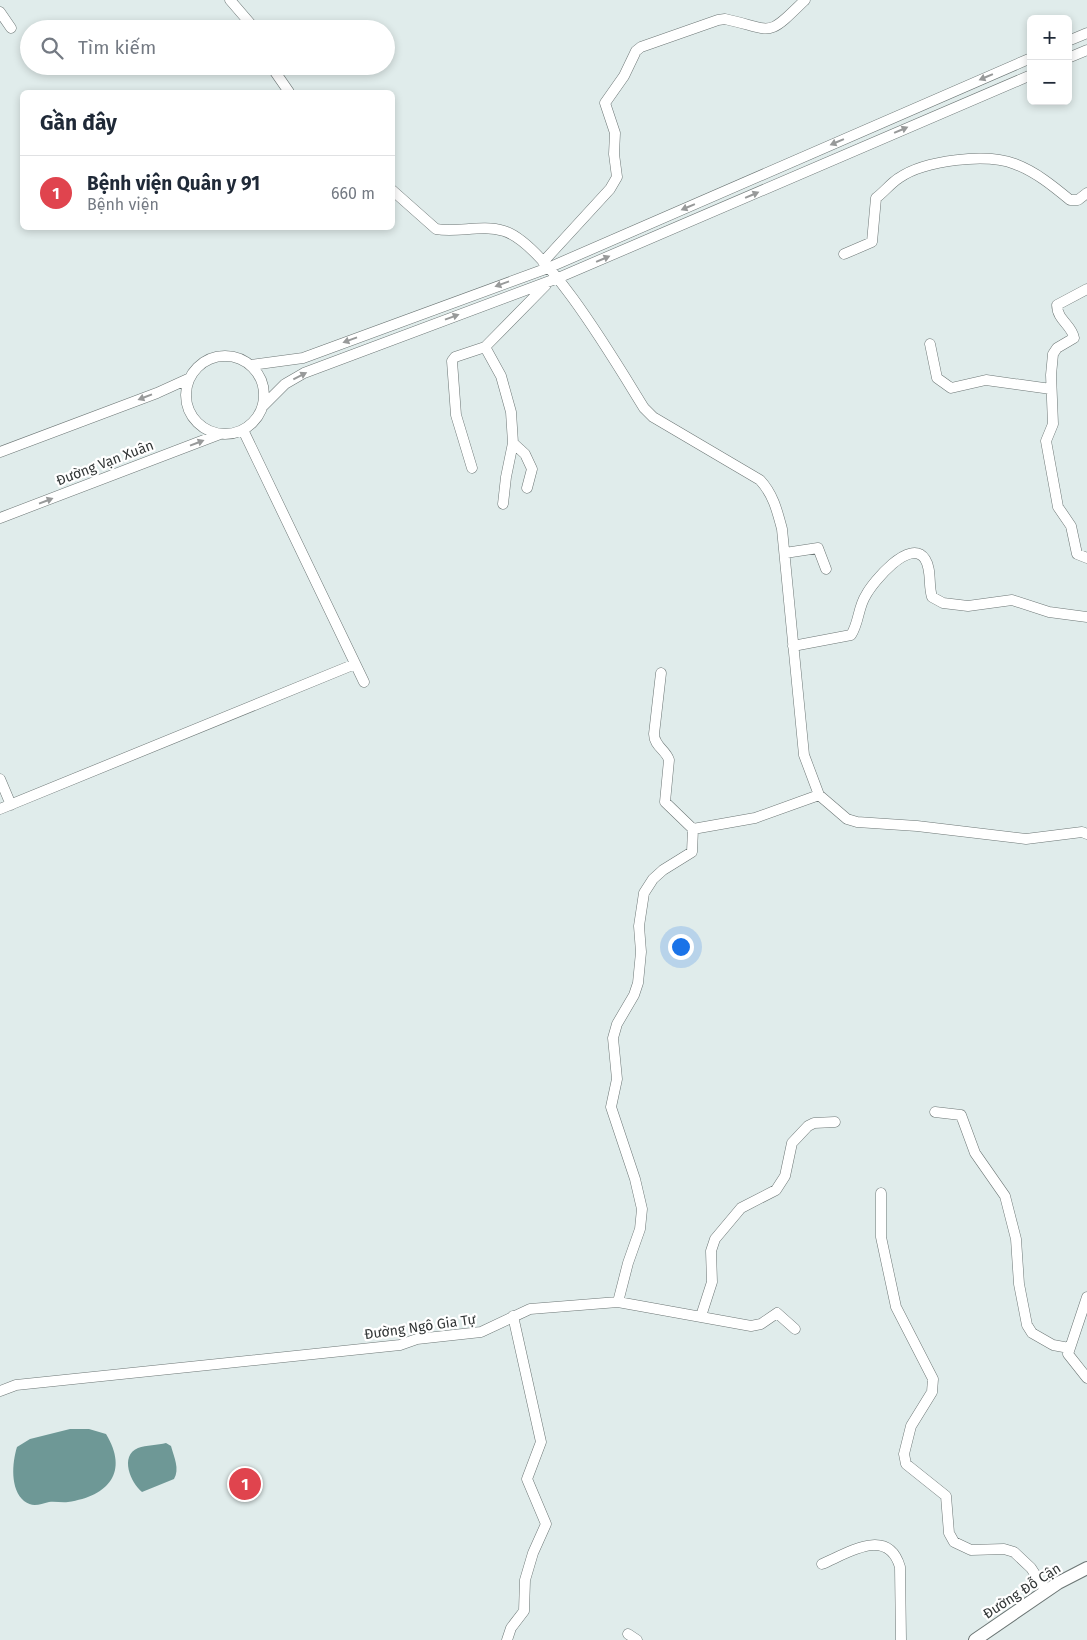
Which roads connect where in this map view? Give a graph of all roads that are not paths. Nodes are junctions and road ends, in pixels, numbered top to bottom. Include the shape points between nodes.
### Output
1 (230, 0) edge
2 (805, 0) edge
3 (0, 12) edge
4 (247, 20) edge
5 (11, 28) dead end
6 (1087, 33) edge
7 (1072, 40) edge
8 (1087, 50) edge
9 (1072, 56) edge
10 (1027, 60) edge
11 (277, 75) edge
12 (1027, 76) edge
13 (288, 90) edge
14 (395, 193) edge
15 (1087, 193) edge
16 (844, 254) dead end
17 (546, 265) junction
18 (553, 280) junction
19 (1087, 289) edge
20 (930, 344) dead end
21 (485, 347) junction
22 (251, 365) junction
23 (190, 378) junction
24 (1051, 389) junction
25 (263, 406) junction
26 (243, 430) junction
27 (220, 434) junction
28 (514, 443) junction
29 (0, 452) edge
30 (472, 468) dead end
31 (527, 488) dead end
32 (504, 504) dead end
33 (0, 518) edge
34 (785, 553) junction
35 (1087, 558) edge
36 (826, 569) dead end
37 (1087, 617) edge
38 (793, 646) junction
39 (355, 664) junction
40 (661, 673) dead end
41 (364, 682) dead end
42 (0, 779) edge
43 (819, 795) junction
44 (11, 805) junction
45 (0, 809) edge
46 (693, 829) junction
47 (1085, 832) edge
48 (935, 1112) dead end
49 (836, 1122) dead end
50 (881, 1193) dead end
51 (1087, 1297) edge
52 (618, 1302) junction
53 (513, 1316) junction
54 (700, 1316) junction
55 (795, 1329) dead end
56 (1069, 1348) junction
57 (1087, 1378) edge
58 (0, 1391) edge
59 (822, 1564) dead end
60 (1087, 1568) edge
61 (1046, 1591) junction
62 (507, 1640) edge
63 (901, 1640) edge
64 (975, 1640) edge

1 - 4 street
2 - 17 street via 779,25 768,30 718,20 636,51 628,70 605,102 615,132 617,177
3 - 5 street
6 - 7 street
8 - 9 street
10 -> 17 street
11 - 13 street
18 -> 12 street
14 - 17 street via 436,229 493,228 505,231
15 - 16 street via 1078,200 1070,200 1041,177 998,159 932,165 900,177 876,198 872,242
17 - 18 street
17 -> 22 street via 303,358
18 - 21 street
25 -> 18 street via 284,384 304,373
18 - 34 street via 652,417 765,485 775,503
19 - 24 street via 1057,306 1060,318 1074,338 1054,351
20 - 24 street via 937,378 951,388 986,380
21 - 28 street via 504,384
21 - 30 street via 455,356 452,361 456,415
22 - 23 street via 235,358 217,357 202,365
22 - 25 street via 265,391
23 - 27 street via 186,396 190,414 198,424
23 -> 29 street
24 - 35 street via 1053,424 1046,441 1058,507 1070,526 1077,554
25 - 26 street via 256,420
26 - 27 street
26 - 39 street
33 -> 27 street, Đường Vạn Xuân
28 - 31 street via 525,454 532,470
28 - 32 street via 506,476
34 - 36 street via 818,548
34 - 38 street
37 - 38 street via 1048,612 1012,600 968,606 943,604 932,597 925,559 913,553 897,560 872,586 861,604 851,635
38 - 43 street via 804,754
39 - 41 street
39 - 44 street
40 - 46 street via 654,715 654,739 669,760 665,802
42 - 44 street
43 - 46 street via 755,818
43 - 47 street via 847,819 857,822 1026,838
44 - 45 street
46 - 52 street via 692,852 650,882 642,898 639,926 642,952 637,990 617,1024 613,1038 617,1079 612,1107 636,1179 642,1208 640,1229
48 - 56 street via 961,1115 975,1153 1005,1196 1016,1239 1018,1276 1027,1325 1032,1333 1053,1345
49 - 54 street via 808,1126 792,1143 785,1176 776,1190 740,1208 715,1239 711,1251 712,1282
50 - 61 street via 881,1237 896,1307 933,1379 932,1392 911,1426 904,1454 906,1464 946,1496 948,1533 954,1542 976,1551 1004,1549 1014,1552 1032,1568
51 - 56 street
52 - 53 street, Đường Ngô Gia Tự via 530,1309
52 - 54 street, Đường Ngô Gia Tự
53 - 58 street, Đường Ngô Gia Tự via 481,1332 417,1338 400,1345 16,1386
53 - 62 street via 541,1442 527,1479 546,1524 525,1580 524,1611 511,1628
54 - 55 street, Đường Ngô Gia Tự via 756,1326 777,1313
56 - 57 street via 1071,1360
59 - 63 street via 870,1545 891,1549 900,1566
60 - 61 main road, Đường Đỗ Cận
61 - 64 main road, Đường Đỗ Cận

